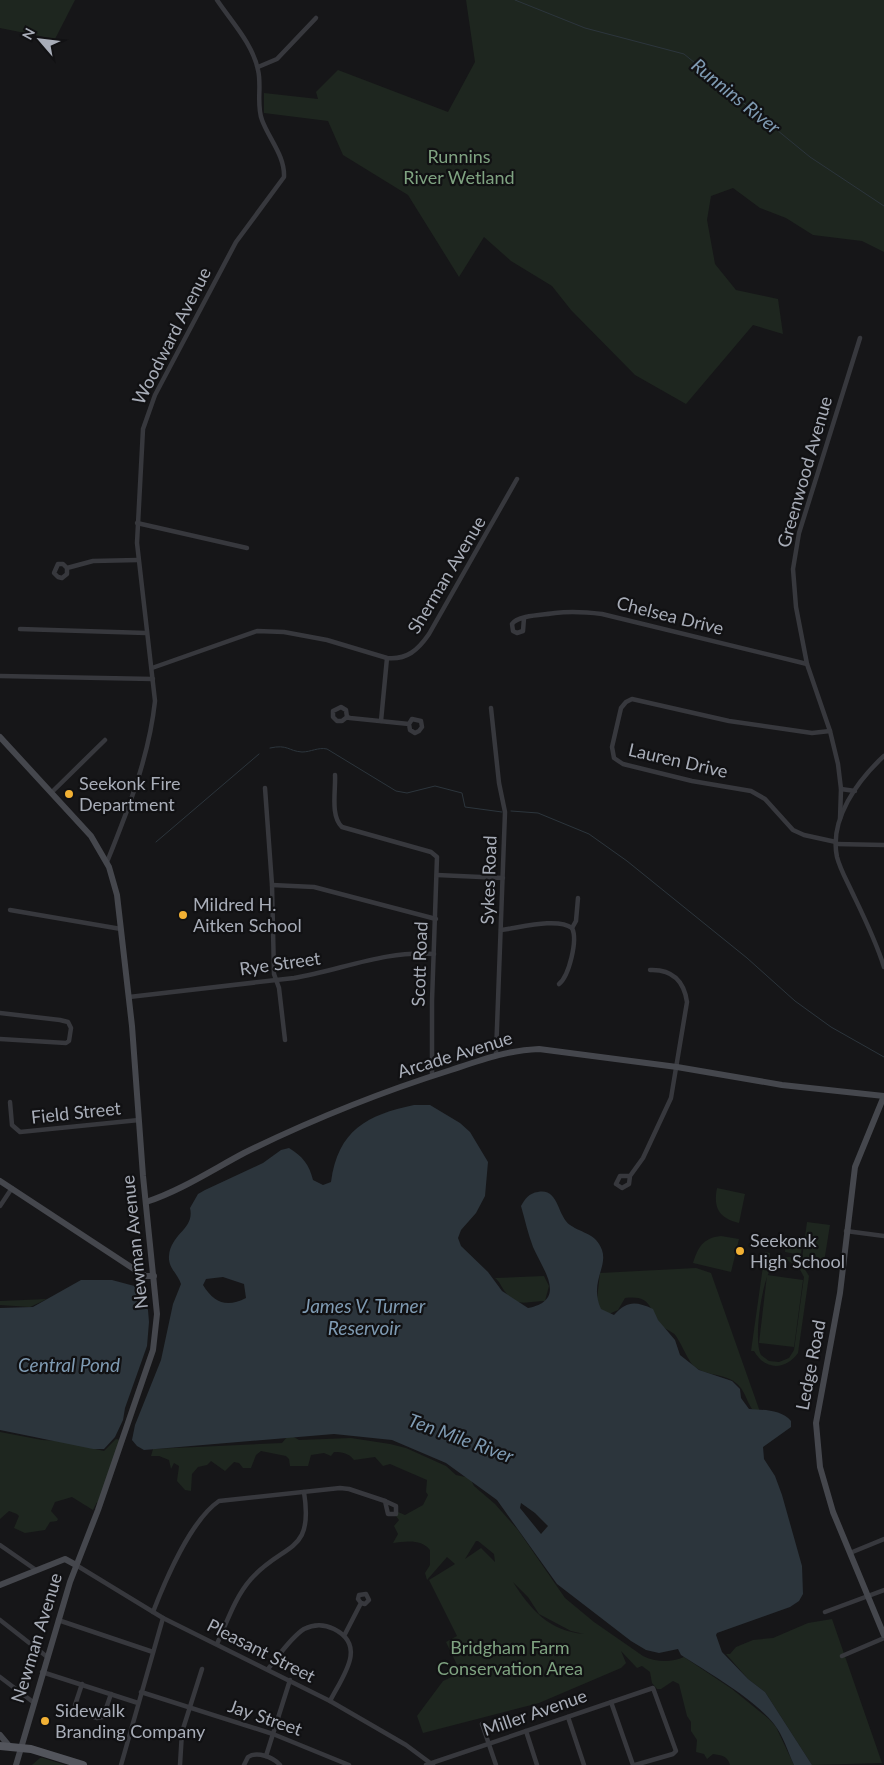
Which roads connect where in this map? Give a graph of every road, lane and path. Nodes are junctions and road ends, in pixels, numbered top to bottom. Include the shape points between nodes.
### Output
1 (217, 0) edge
2 (316, 18) dead end
3 (258, 67) junction
4 (860, 338) dead end
5 (517, 480) dead end
6 (137, 523) junction
7 (247, 548) dead end
8 (138, 560) junction
9 (67, 568) dead end
10 (524, 618) dead end
11 (20, 629) dead end
12 (146, 633) junction
13 (387, 658) junction
14 (807, 664) junction
15 (152, 668) junction
16 (0, 676) edge
17 (153, 679) junction
18 (491, 708) dead end
19 (346, 717) dead end
20 (381, 722) junction
21 (409, 724) dead end
22 (830, 731) junction
23 (0, 737) edge
24 (105, 740) dead end
25 (884, 756) edge
26 (335, 775) dead end
27 (265, 788) dead end
28 (841, 789) junction
29 (855, 791) junction
30 (52, 792) junction
31 (840, 819) junction
32 (836, 843) junction
33 (884, 845) edge
34 (107, 862) junction
35 (437, 875) junction
36 (503, 878) junction
37 (272, 886) junction
38 (578, 898) dead end
39 (10, 910) dead end
40 (436, 919) junction
41 (572, 928) junction
42 (121, 929) junction
43 (501, 930) junction
44 (877, 946) junction
45 (884, 946) edge
46 (434, 954) junction
47 (884, 967) edge
48 (650, 970) dead end
49 (276, 980) junction
50 (559, 984) dead end
51 (129, 997) junction
52 (0, 1013) edge
53 (0, 1039) edge
54 (285, 1040) dead end
55 (496, 1054) junction
56 (677, 1067) junction
57 (432, 1076) junction
58 (884, 1096) edge
59 (10, 1102) dead end
60 (139, 1120) junction
61 (630, 1176) dead end
62 (0, 1181) edge
63 (12, 1188) junction
64 (146, 1202) junction
65 (0, 1206) edge
66 (846, 1231) junction
67 (884, 1236) edge
68 (154, 1276) junction
69 (304, 1492) junction
70 (385, 1501) dead end
71 (884, 1539) edge
72 (0, 1545) edge
73 (850, 1554) junction
74 (76, 1565) junction
75 (36, 1570) junction
76 (0, 1585) edge
77 (884, 1590) edge
78 (868, 1596) junction
79 (361, 1603) dead end
80 (153, 1612) junction
81 (825, 1612) dead end
82 (163, 1618) junction
83 (0, 1620) edge
84 (58, 1620) junction
85 (345, 1634) junction
86 (884, 1637) edge
87 (217, 1644) junction
88 (153, 1652) junction
89 (46, 1656) junction
90 (842, 1656) dead end
91 (202, 1669) dead end
92 (268, 1670) junction
93 (42, 1672) junction
94 (0, 1677) edge
95 (290, 1680) junction
96 (82, 1684) junction
97 (141, 1692) junction
98 (111, 1694) junction
99 (330, 1701) junction
100 (33, 1702) junction
101 (611, 1702) junction
102 (138, 1703) junction
103 (190, 1708) junction
104 (568, 1717) junction
105 (482, 1724) dead end
106 (526, 1730) junction
107 (273, 1734) junction
108 (0, 1735) edge
109 (488, 1744) junction
110 (0, 1746) edge
111 (10, 1746) junction
112 (20, 1748) junction
113 (266, 1756) junction
114 (430, 1764) edge
115 (16, 1765) edge
116 (84, 1765) edge
117 (121, 1765) edge
118 (180, 1765) edge
119 (244, 1765) edge
120 (280, 1765) edge
121 (349, 1765) edge
122 (496, 1765) edge
123 (537, 1765) edge
124 (584, 1765) edge
125 (634, 1765) edge

1 - 3 street, Woodward Avenue via 244,38
2 - 3 street via 277,59
3 - 6 street, Woodward Avenue via 261,119 282,162 284,178 236,242 155,395 143,429
4 - 14 street, Greenwood Avenue via 795,552 796,607
5 - 13 street, Sherman Avenue via 421,646 405,657
6 - 7 street
6 - 8 street, Woodward Avenue
8 - 9 street via 93,561
8 - 12 street, Woodward Avenue
10 - 14 street, Chelsea Drive via 567,612 602,614
11 - 12 street
12 - 15 street, Woodward Avenue
13 - 15 street, Sherman Avenue via 327,640 257,631
13 - 20 street
14 - 22 street, Greenwood Avenue
15 - 17 street, Woodward Avenue
16 - 17 street
17 - 34 street, Woodward Avenue via 154,711 145,756
18 - 36 street, Sykes Road via 499,783 506,812
19 - 20 street
20 - 21 street
22 - 28 street, Greenwood Avenue
22 - 32 street, Lauren Drive via 812,733 723,720 632,699 621,708 612,749 614,758 623,764 751,791 765,799 793,830
23 - 30 main road, Newman Avenue
24 - 30 street
25 - 29 street
26 - 35 street, Scott Road via 335,814 342,827 436,855
27 - 37 street
28 - 29 street
28 - 31 street, Greenwood Avenue
29 - 31 street
30 - 34 main road, Newman Avenue via 91,836
31 - 32 street
32 - 33 street
32 - 44 street via 841,868
34 - 42 main road, Newman Avenue via 117,895
35 - 36 street
35 - 40 street, Scott Road
36 - 43 street, Sykes Road
37 - 40 street via 314,887
37 - 49 street
38 - 41 street via 576,921
39 - 42 street
40 - 46 street, Scott Road
41 - 43 street via 542,923
41 - 50 street via 574,935 568,972
42 - 51 main road, Newman Avenue
43 - 55 street, Sykes Road
44 - 45 street
44 - 47 street
46 - 49 street, Rye Street via 395,954 320,973
46 - 57 street, Scott Road
48 - 56 street via 662,970 676,977 685,988 687,1002
49 - 51 street, Rye Street
49 - 54 street
51 - 60 main road, Newman Avenue
52 - 53 street via 68,1022 70,1032 66,1043
55 - 56 main road, Arcade Avenue via 539,1049
55 - 57 main road, Arcade Avenue
56 - 58 main road, Arcade Avenue via 782,1085
56 - 61 street via 671,1098 650,1146
57 - 64 main road, Arcade Avenue via 312,1122
58 - 66 main road, Ledge Road via 854,1167
59 - 60 street, Field Street via 12,1125 20,1132
60 - 64 main road, Newman Avenue
62 - 63 main road
63 - 65 street
63 - 68 main road via 143,1275
64 - 68 main road, Newman Avenue
66 - 67 street
66 - 73 main road, Ledge Road via 840,1293 816,1423 820,1467
68 - 74 main road, Newman Avenue via 156,1337 98,1510
69 - 70 street via 349,1489
69 - 80 street via 227,1499 213,1506 169,1572
69 - 87 street via 306,1516 301,1539 250,1580
71 - 73 street
72 - 75 street
73 - 78 main road, Ledge Road
74 - 75 main road via 65,1559
74 - 80 street, Pleasant Street
74 - 84 main road, Newman Avenue
75 - 76 main road
77 - 78 street
78 - 81 street
78 - 86 main road, Ledge Road
79 - 85 street
80 - 82 street, Pleasant Street
82 - 87 street, Pleasant Street
82 - 88 street
83 - 89 street
84 - 88 street
84 - 89 main road, Newman Avenue
85 - 92 street via 324,1625 311,1626 303,1630
85 - 99 street via 351,1645 350,1663
86 - 90 street
87 - 92 street, Pleasant Street
88 - 97 street
89 - 93 main road, Newman Avenue
91 - 103 street
92 - 95 street, Pleasant Street
93 - 96 street
93 - 100 main road, Newman Avenue
94 - 100 street
95 - 99 street, Pleasant Street
95 - 107 street
96 - 98 street
96 - 98 street via 76,1709 88,1715 103,1717
97 - 102 street
97 - 103 street, Jay Street
98 - 102 street
99 - 114 street, Pleasant Street via 406,1744
100 - 112 main road, Newman Avenue
101 - 104 street, Miller Avenue
101 - 125 street
101 - 125 street, Miller Avenue via 653,1688 676,1748 675,1753
102 - 117 street
103 - 107 street, Jay Street
103 - 118 street via 181,1737
104 - 106 street, Miller Avenue
104 - 124 street
105 - 109 street
106 - 109 street, Miller Avenue
106 - 123 street
107 - 113 street
107 - 121 street, Jay Street
108 - 111 main road
109 - 114 street, Miller Avenue
109 - 122 street
110 - 111 main road
111 - 112 main road
112 - 115 main road, Newman Avenue
112 - 116 main road
113 - 119 street via 251,1754
113 - 120 street

